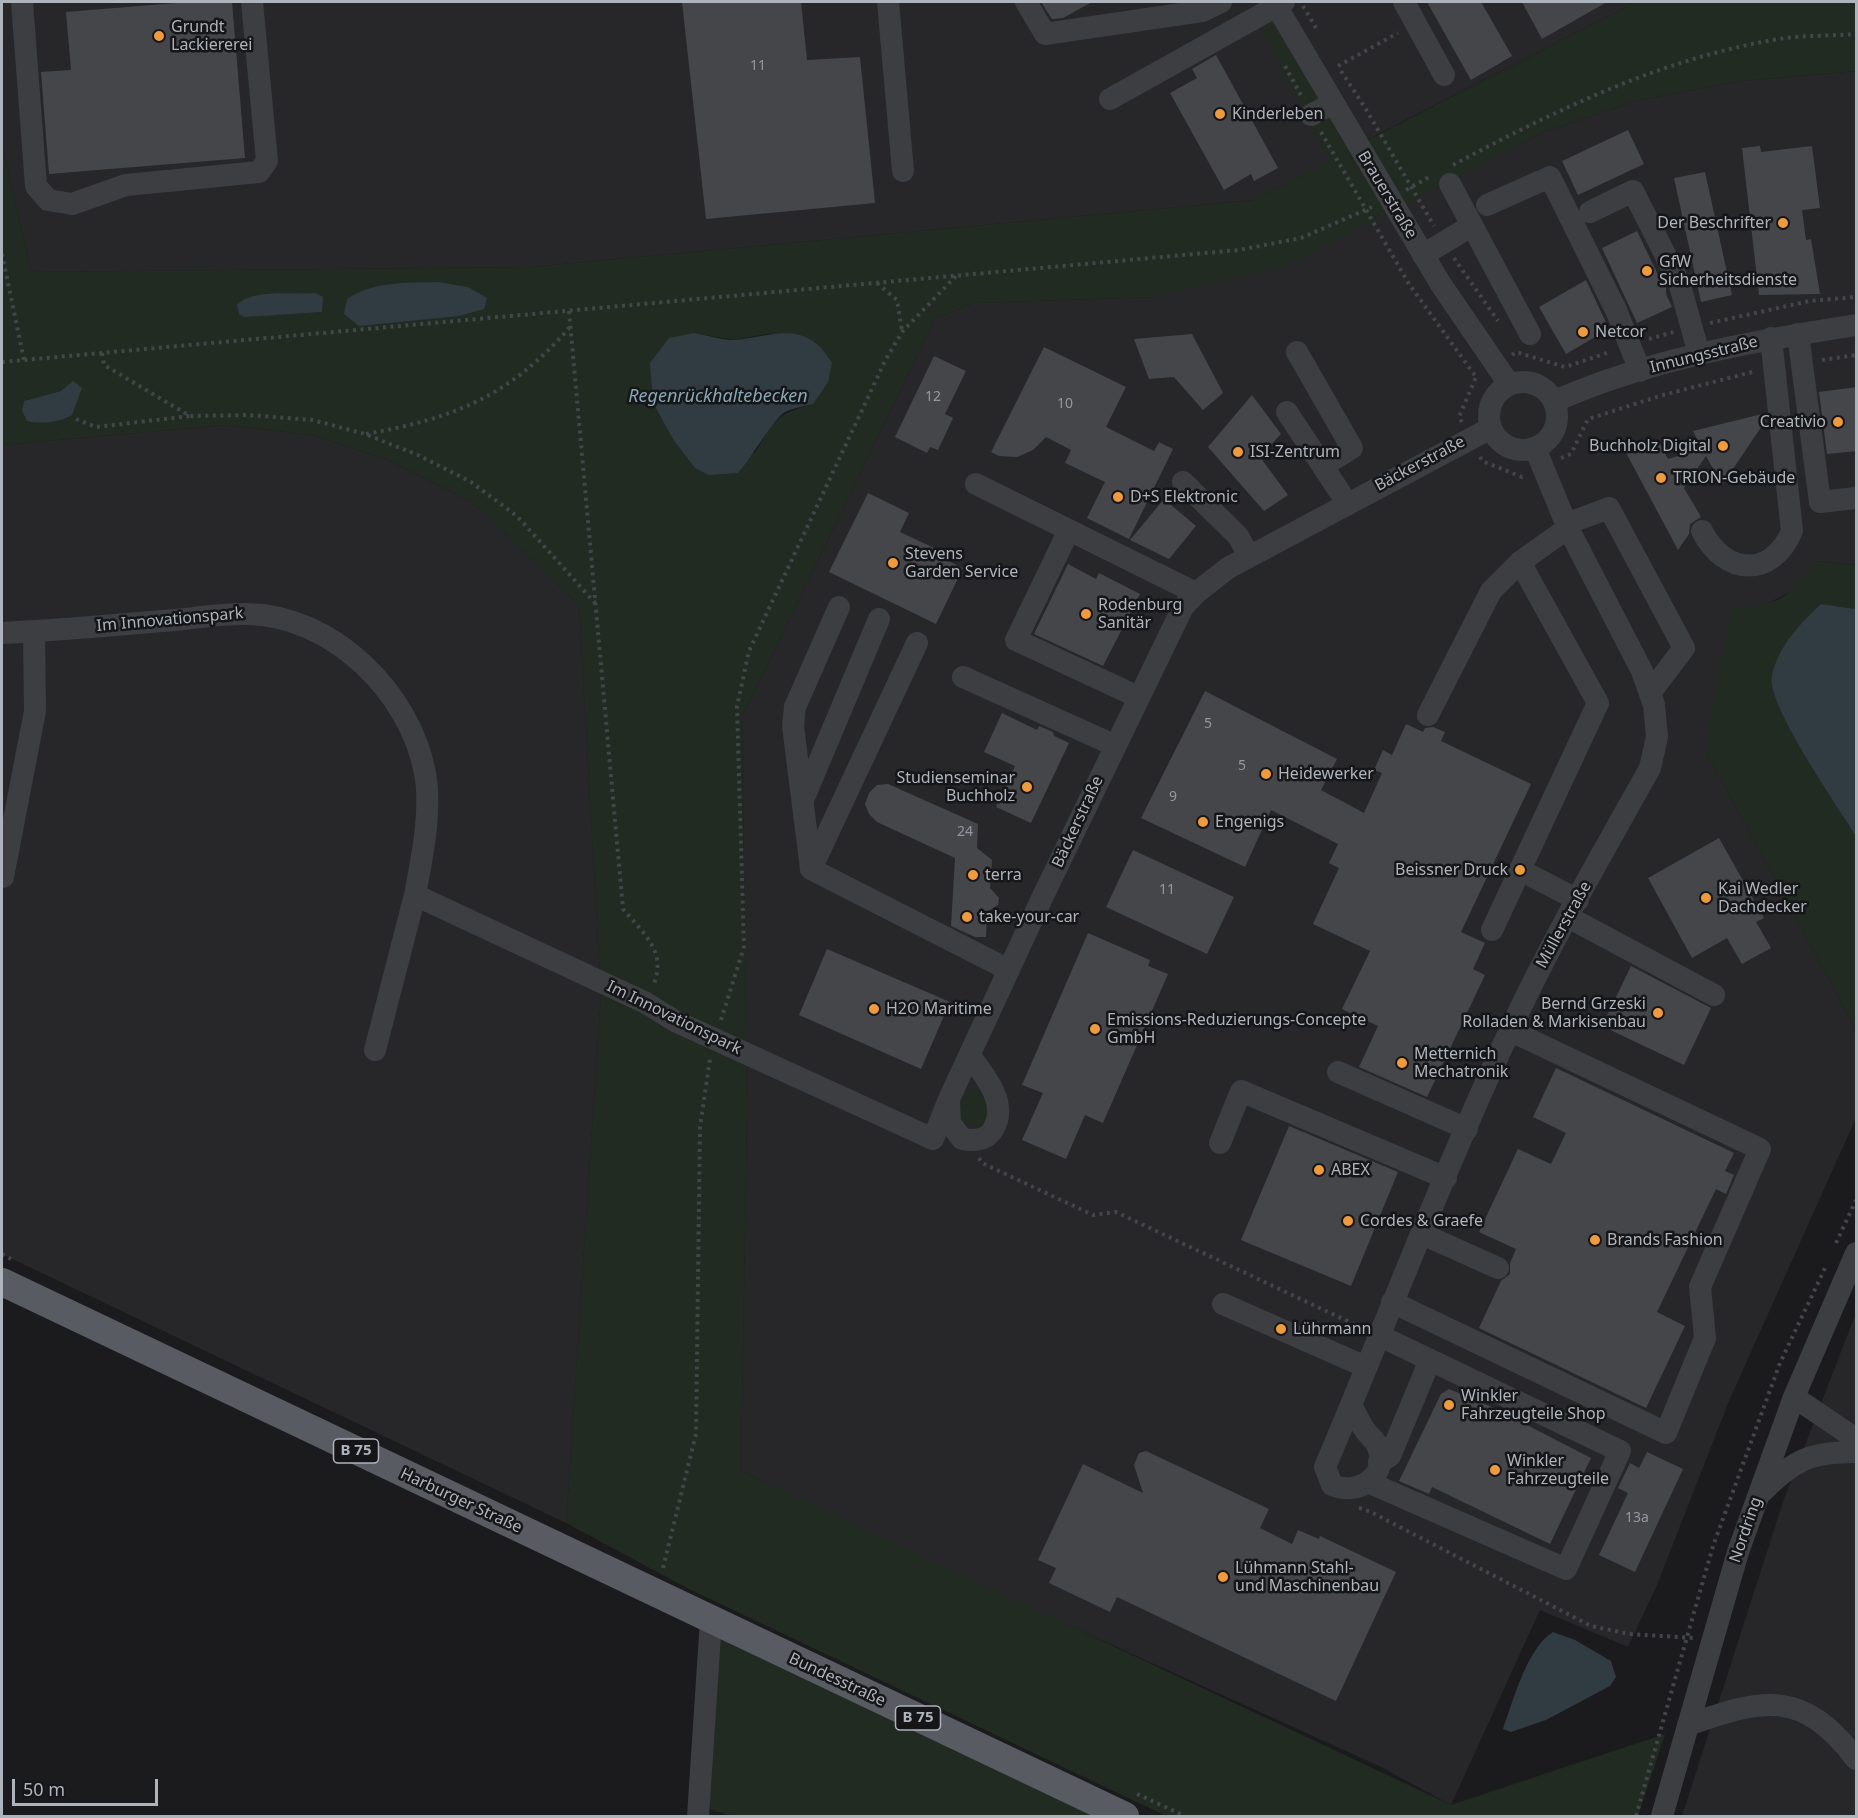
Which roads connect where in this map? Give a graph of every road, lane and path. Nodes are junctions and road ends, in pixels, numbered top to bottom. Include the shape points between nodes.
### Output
1 (22, 2) edge
2 (252, 2) edge
3 (888, 2) edge
4 (1026, 2) edge
5 (1221, 2) edge
6 (1301, 2) edge
7 (1404, 2) edge
8 (1278, 3) edge
9 (1416, 23) junction
10 (1317, 29) dead end
11 (1857, 34) edge
12 (1280, 56) dead end
13 (1333, 57) dead end
14 (1338, 66) junction
15 (1444, 75) dead end
16 (1110, 99) dead end
17 (1333, 103) junction
18 (1311, 115) junction
19 (903, 171) dead end
20 (1441, 177) junction
21 (1411, 187) junction
22 (1403, 191) dead end
23 (1487, 205) dead end
24 (1375, 206) dead end
25 (1365, 211) junction
26 (1590, 212) dead end
27 (1471, 226) junction
28 (1443, 243) junction
29 (2, 254) edge
30 (1423, 255) junction
31 (956, 276) junction
32 (877, 283) junction
33 (569, 311) junction
34 (1857, 325) edge
35 (1501, 326) dead end
36 (570, 327) junction
37 (902, 332) junction
38 (1798, 334) junction
39 (1771, 338) junction
40 (1522, 339) joint
41 (1297, 352) dead end
42 (1516, 352) junction
43 (102, 353) junction
44 (1699, 354) junction
45 (1857, 355) edge
46 (1510, 356) dead end
47 (24, 360) junction
48 (2, 362) edge
49 (1802, 363) junction
50 (1774, 367) junction
51 (1640, 371) junction
52 (1482, 373) dead end
53 (1568, 374) dead end
54 (1476, 377) junction
55 (1509, 384) junction
56 (1555, 401) junction
57 (1584, 411) dead end
58 (1287, 412) dead end
59 (190, 416) junction
60 (76, 419) dead end
61 (1588, 419) junction
62 (1464, 425) dead end
63 (1491, 428) junction
64 (365, 434) junction
65 (1535, 448) junction
66 (1479, 453) dead end
67 (1561, 458) dead end
68 (1323, 466) junction
69 (1529, 473) dead end
70 (1183, 482) dead end
71 (976, 484) dead end
72 (1857, 498) edge
73 (1347, 503) junction
74 (1567, 526) junction
75 (1069, 530) junction
76 (1702, 531) dead end
77 (1249, 556) junction
78 (1520, 562) junction
79 (1196, 593) junction
80 (596, 603) junction
81 (838, 607) dead end
82 (879, 619) dead end
83 (34, 632) junction
84 (2, 633) edge
85 (917, 643) dead end
86 (963, 677) dead end
87 (1650, 693) junction
88 (1138, 697) junction
89 (1428, 716) dead end
90 (1114, 746) junction
91 (802, 801) junction
92 (811, 869) junction
93 (1521, 870) junction
94 (3, 877) edge
95 (415, 895) junction
96 (1573, 908) junction
97 (1492, 930) dead end
98 (1009, 970) junction
99 (1714, 995) dead end
100 (646, 1003) junction
101 (1509, 1030) junction
102 (715, 1039) junction
103 (375, 1050) dead end
104 (970, 1056) junction
105 (1338, 1072) dead end
106 (949, 1099) junction
107 (1467, 1129) junction
108 (933, 1139) joint
109 (1220, 1143) dead end
110 (981, 1162) dead end
111 (1446, 1178) junction
112 (1422, 1234) junction
113 (1857, 1253) edge
114 (1498, 1268) dead end
115 (2, 1282) edge
116 (1392, 1302) junction
117 (1223, 1304) dead end
118 (1378, 1335) junction
119 (1430, 1360) junction
120 (1366, 1367) junction
121 (1794, 1398) junction
122 (1351, 1405) junction
123 (1857, 1439) edge
124 (1857, 1452) edge
125 (1379, 1462) junction
126 (1370, 1483) junction
127 (1758, 1497) junction
128 (1353, 1507) dead end
129 (663, 1568) dead end
130 (711, 1620) junction
131 (1713, 1638) junction
132 (1688, 1725) junction
133 (1857, 1759) edge
134 (698, 1816) edge
135 (1125, 1816) edge
136 (1662, 1816) edge

1 - 2 street via 36,186 48,200 72,204 126,185 259,172 267,162
3 - 19 street
4 - 5 street via 1045,34 1202,11
6 - 10 path
7 - 9 street
8 - 16 street
8 - 17 street, Brauerstraße
9 - 14 path
9 - 15 street
11 - 20 path via 1781,39 1670,66 1547,116
12 - 18 path
13 - 14 path
14 - 21 path
17 - 18 street
17 - 30 street, Brauerstraße
18 - 25 path
20 - 21 path
20 - 27 street
21 - 22 path
21 - 28 path
23 - 51 street via 1550,177 1616,310
24 - 25 path
25 - 31 path via 1301,238 1239,250
25 - 54 path via 1409,284
26 - 44 street via 1633,191 1679,282
27 - 28 street
27 - 40 street
28 - 30 street
28 - 35 path
29 - 47 path
30 - 55 street, Brauerstraße
31 - 32 path
31 - 37 path
32 - 33 path
32 - 37 path via 897,300
33 - 36 path
33 - 43 path
34 - 38 street, Innungsstraße
36 - 64 path via 526,371 493,394 456,413
36 - 80 path
37 - 102 path via 749,651 737,706 744,947
38 - 39 street, Innungsstraße
38 - 49 street
39 - 44 street, Innungsstraße
39 - 50 street
40 - 42 path
41 - 68 street via 1352,448
42 - 46 path
42 - 53 path via 1565,367
43 - 47 path
43 - 59 path via 104,365
44 - 51 street, Innungsstraße
45 - 49 path
47 - 48 path
49 - 72 street via 1820,502
50 - 61 path
50 - 76 street via 1792,531 1789,538 1776,556 1747,566 1719,555
51 - 56 street, Innungsstraße
52 - 54 path
54 - 62 path via 1459,417
55 - 56 street via 1535,383
55 - 63 street via 1491,402
56 - 65 street via 1556,429
57 - 61 path
58 - 68 street
59 - 60 path via 96,427
59 - 64 path via 313,420
61 - 67 path via 1571,454
63 - 65 street via 1509,447
63 - 73 street, Bäckerstraße
64 - 80 path via 471,482 517,516
65 - 74 street, Müllerstraße
66 - 69 path via 1482,461 1522,477
68 - 73 street
70 - 77 street via 1238,536
71 - 75 street
73 - 77 street, Bäckerstraße
74 - 78 street
74 - 87 street, Müllerstraße
74 - 87 street via 1610,508 1684,648
75 - 79 street
75 - 88 street via 1016,640
77 - 79 street, Bäckerstraße
78 - 89 street via 1491,591
78 - 93 street via 1598,703
79 - 88 street, Bäckerstraße via 1184,608
80 - 100 path via 623,909 656,948 658,975
81 - 91 street via 795,707 793,726
82 - 91 street
83 - 84 street, Im Innovationspark
83 - 94 street via 34,711
83 - 95 street, Im Innovationspark via 248,614 294,622 338,643 379,679 410,727 425,773 425,834
85 - 92 street
86 - 90 street
87 - 96 street, Müllerstraße via 1657,737 1650,768
88 - 90 street, Bäckerstraße
90 - 98 street, Bäckerstraße
91 - 92 street
92 - 98 street
93 - 96 street
93 - 97 street
95 - 100 street, Im Innovationspark
95 - 103 street, Im Innovationspark
96 - 99 street
96 - 101 street, Müllerstraße
98 - 104 street, Bäckerstraße
100 - 102 street, Im Innovationspark
101 - 107 street, Müllerstraße
101 - 116 street via 1760,1149 1700,1287 1705,1338 1666,1433
102 - 108 street, Im Innovationspark
102 - 129 path via 699,1127 696,1434
104 - 106 street, Bäckerstraße
104 - 106 street via 997,1099 996,1125 990,1134 981,1139 963,1139 950,1123
105 - 107 street
106 - 108 street, Bäckerstraße
107 - 111 street, Müllerstraße
109 - 111 street via 1241,1091
110 - 118 path via 1094,1215 1116,1212
111 - 112 street, Müllerstraße
112 - 114 street
112 - 116 street, Müllerstraße
113 - 121 street, Nordring
115 - 130 main road, Harburger Straße / B 75
116 - 118 street, Müllerstraße
117 - 120 street
118 - 119 street
118 - 120 street, Müllerstraße
119 - 125 street via 1390,1455
119 - 126 street via 1620,1451 1566,1569
120 - 122 street, Müllerstraße
121 - 123 street
121 - 127 street, Nordring
122 - 125 street via 1377,1445
122 - 126 street, Müllerstraße via 1325,1467 1332,1485 1343,1490
124 - 127 street via 1814,1454 1798,1460
125 - 126 street
127 - 131 street, Nordring
128 - 131 path via 1371,1512 1591,1626 1629,1634
130 - 134 street
130 - 135 main road, Bundesstraße / B 75
131 - 132 street, Nordring
132 - 133 street via 1736,1708 1781,1704 1820,1719
132 - 136 street, Nordring

